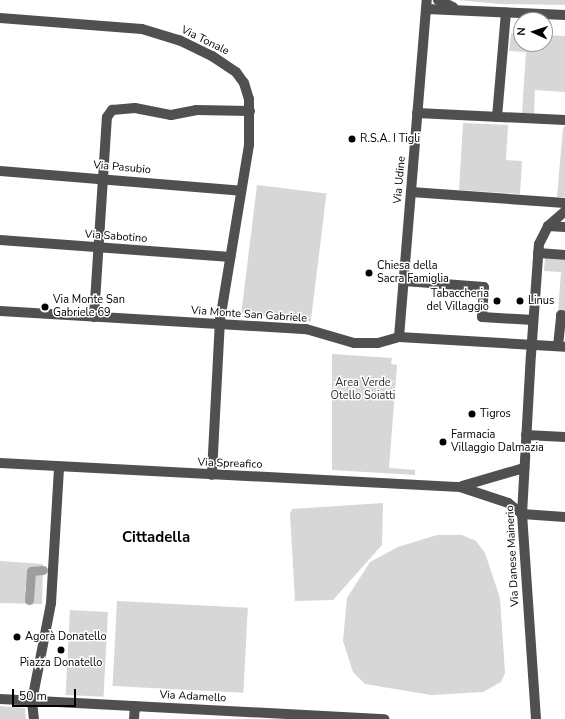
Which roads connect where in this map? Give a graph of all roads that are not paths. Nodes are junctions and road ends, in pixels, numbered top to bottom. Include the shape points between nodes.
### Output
1 (438, 0) edge
2 (427, 5) edge
3 (466, 9) junction
4 (506, 12) junction
5 (565, 15) edge
6 (0, 18) edge
7 (250, 111) junction
8 (418, 113) junction
9 (497, 117) junction
10 (565, 120) edge
11 (0, 171) edge
12 (103, 178) junction
13 (241, 191) junction
14 (411, 192) junction
15 (565, 202) edge
16 (565, 210) edge
17 (548, 226) junction
18 (565, 227) edge
19 (0, 240) edge
20 (98, 248) junction
21 (538, 253) junction
22 (565, 255) edge
23 (230, 257) junction
24 (404, 281) junction
25 (0, 310) edge
26 (565, 316) edge
27 (94, 317) junction
28 (533, 320) junction
29 (220, 324) junction
30 (399, 337) junction
31 (531, 345) junction
32 (561, 346) edge
33 (526, 435) junction
34 (565, 437) edge
35 (0, 463) edge
36 (59, 467) junction
37 (524, 468) junction
38 (212, 475) junction
39 (460, 487) junction
40 (522, 514) junction
41 (565, 517) edge
42 (0, 699) edge
43 (32, 701) junction
44 (135, 706) junction
45 (268, 716) edge
46 (34, 719) edge
47 (134, 719) edge
48 (384, 719) edge
49 (536, 719) edge

1 - 3 street via 444,5
2 - 3 street
2 - 8 street, Via Udine
3 - 4 street
4 - 5 street
4 - 9 street
6 - 7 street, Via Tonale via 118,25 179,40 236,72 244,83
7 - 12 street via 196,110 171,114 118,107 106,117
7 - 13 street, Via Tonale
8 - 9 street
8 - 14 street, Via Udine
9 - 10 street
11 - 12 street, Via Pasubio
12 - 13 street, Via Pasubio
12 - 20 street
13 - 23 street, Via Tonale
14 - 15 street
14 - 24 street, Via Udine
16 - 17 street
17 - 18 street
17 - 21 street, Via Danese Mainerio
19 - 20 street, Via Sabotino
20 - 23 street, Via Sabotino
20 - 27 street
21 - 22 street
21 - 28 street, Via Danese Mainerio
23 - 29 street, Via Tonale
24 - 28 street via 484,287 482,317
24 - 30 street, Via Udine
25 - 27 street, Via Monte San Gabriele
26 - 32 street via 561,316
27 - 29 street, Via Monte San Gabriele
28 - 31 street, Via Danese Mainerio
29 - 30 street, Via Monte San Gabriele via 306,329 354,343 378,343
29 - 38 street, Via Tonale
30 - 31 street, Via Monte San Gabriele
31 - 32 street, Via Monte San Gabriele
31 - 33 street, Via Danese Mainerio
33 - 34 street
33 - 37 street, Via Danese Mainerio
35 - 36 street, Via Spreafico
36 - 38 street, Via Spreafico
36 - 43 street via 51,603
37 - 39 street, Via Spreafico
37 - 40 street, Via Danese Mainerio
38 - 39 street, Via Spreafico
39 - 40 street, Via Spreafico via 508,503
40 - 41 street
40 - 49 street, Via Danese Mainerio
42 - 43 street, Via Adamello
43 - 44 street, Via Adamello
43 - 46 street
44 - 45 street, Via Adamello
44 - 47 street
45 - 48 street, Via Adamello

